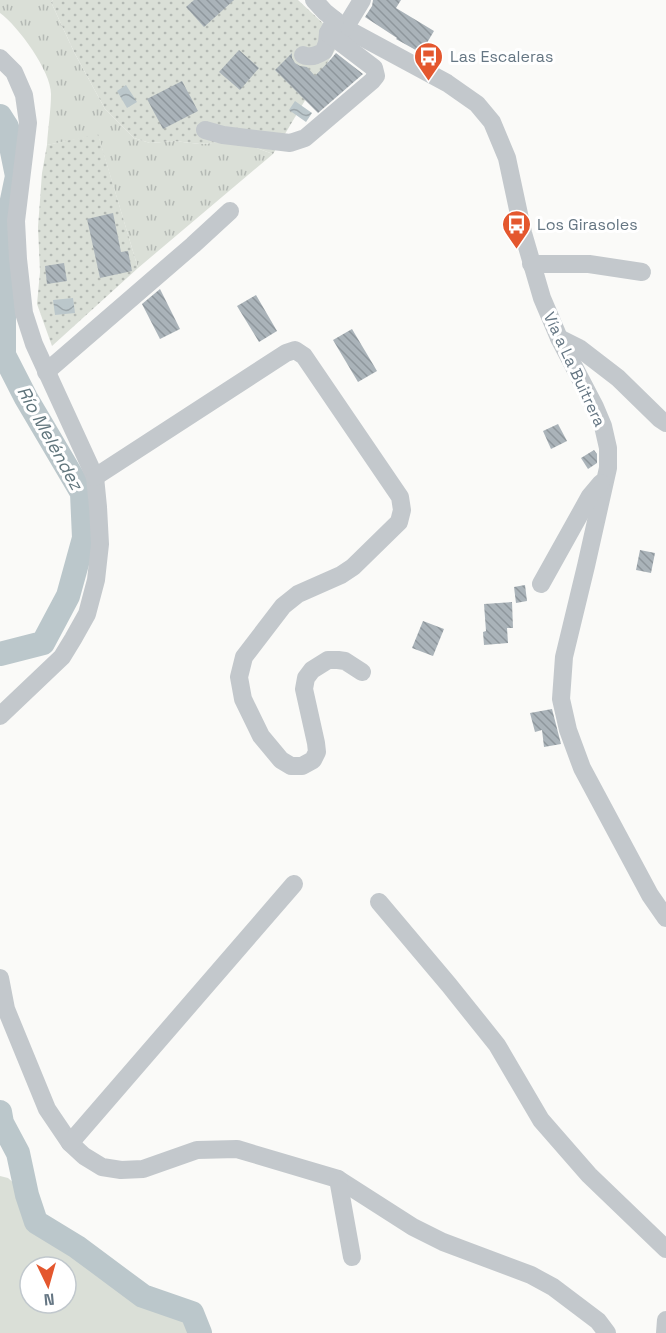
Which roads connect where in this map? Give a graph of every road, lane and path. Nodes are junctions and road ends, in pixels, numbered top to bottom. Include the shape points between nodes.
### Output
1 (314, 0) edge
2 (362, 0) edge
3 (336, 27) junction
4 (303, 55) dead end
5 (0, 58) edge
6 (205, 130) dead end
7 (230, 211) dead end
8 (531, 264) junction
9 (642, 272) dead end
10 (559, 338) junction
11 (46, 372) junction
12 (666, 423) edge
13 (95, 477) junction
14 (604, 479) junction
15 (541, 584) dead end
16 (362, 672) dead end
17 (0, 716) edge
18 (294, 884) dead end
19 (379, 902) dead end
20 (666, 918) edge
21 (0, 978) edge
22 (70, 1143) junction
23 (338, 1179) junction
24 (666, 1249) edge
25 (352, 1257) dead end
26 (666, 1320) edge
27 (601, 1329) edge
28 (665, 1333) edge

1 - 3 street, Vía a La Buitrera
2 - 3 street
3 - 4 street via 324,51 314,56
3 - 6 street via 349,48 374,68 376,76 305,138 290,143
3 - 8 street, Vía a La Buitrera via 447,84 477,104 492,122 507,158
5 - 11 street via 14,72 24,95 28,123 16,221 18,259 24,313
7 - 11 street
8 - 9 street via 589,264
8 - 10 street, Vía a La Buitrera
10 - 12 street via 618,378
10 - 14 street, Vía a La Buitrera via 603,426 608,448
11 - 13 street
13 - 16 street via 286,353 295,350 304,356 400,497 402,510 399,522 353,567 298,594 283,606 243,657 238,677 243,699 261,736 281,760 291,766 302,766 313,760 317,752 304,689 306,678 328,660 345,662
13 - 17 street via 100,544 87,614 62,657
14 - 15 street via 590,496
14 - 20 street, Vía a La Buitrera via 564,657 561,699 582,768
18 - 22 street
19 - 24 street via 497,1045 541,1120 589,1175
21 - 22 street via 6,1009 47,1109
22 - 23 street via 102,1167 121,1170 143,1169 197,1150 237,1149
23 - 25 street
23 - 27 street via 413,1227 553,1287
26 - 28 street

